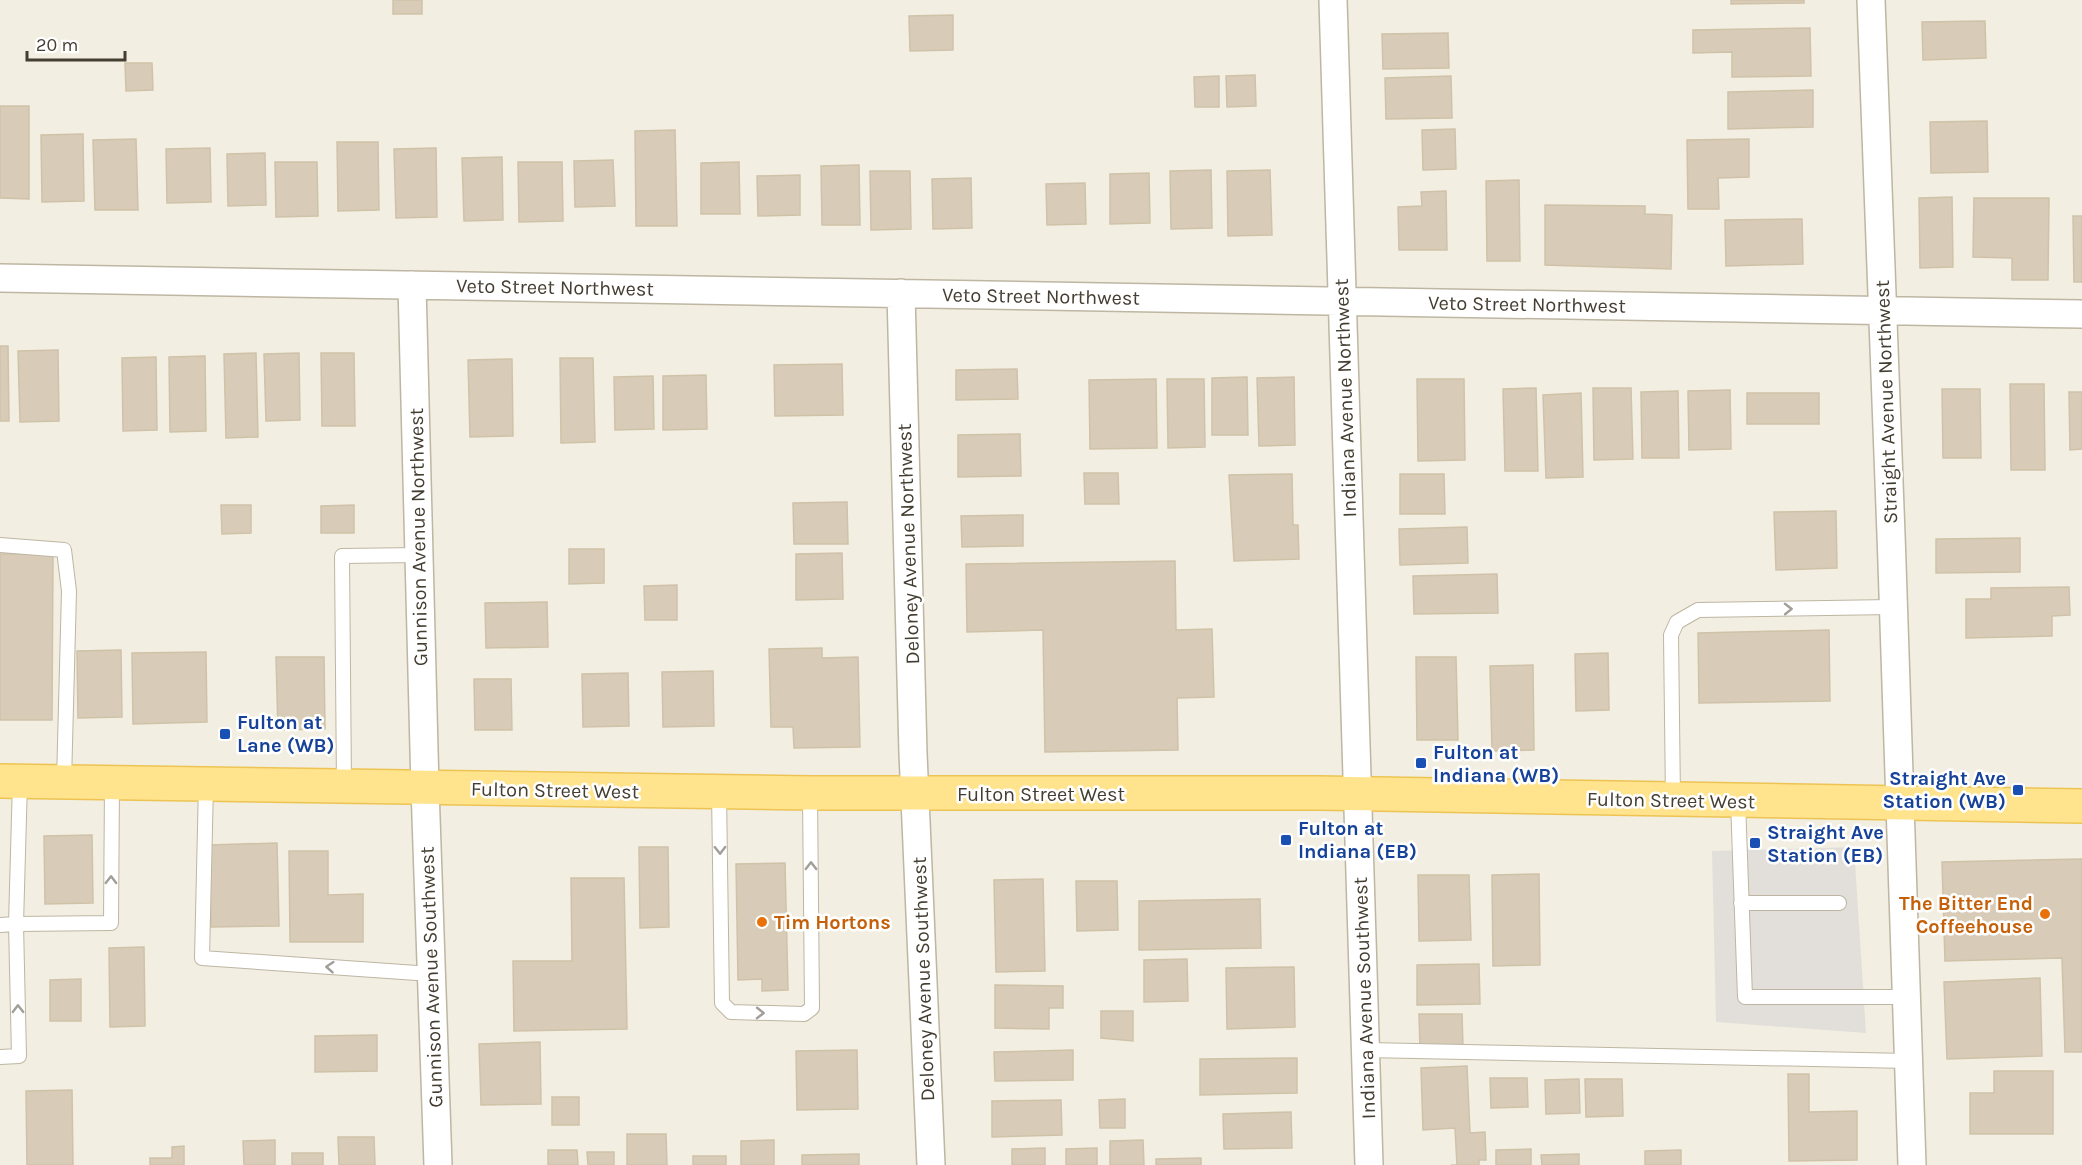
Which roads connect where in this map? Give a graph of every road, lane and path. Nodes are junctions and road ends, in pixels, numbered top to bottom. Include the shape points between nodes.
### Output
1 (1333, 0) edge
2 (1871, 0) edge
3 (0, 278) edge
4 (412, 285) junction
5 (901, 293) junction
6 (1343, 301) junction
7 (1885, 311) junction
8 (2082, 314) edge
9 (0, 544) edge
10 (419, 555) junction
11 (1892, 607) junction
12 (10, 781) edge
13 (64, 782) junction
14 (112, 783) junction
15 (206, 784) junction
16 (344, 787) junction
17 (424, 788) junction
18 (719, 792) junction
19 (810, 793) junction
20 (915, 794) junction
21 (1358, 795) junction
22 (1673, 800) junction
23 (1737, 801) junction
24 (1898, 803) junction
25 (2082, 806) edge
26 (1741, 903) junction
27 (1839, 903) dead end
28 (16, 924) junction
29 (0, 925) edge
30 (431, 974) junction
31 (1906, 997) junction
32 (1366, 1050) junction
33 (0, 1057) edge
34 (1908, 1061) junction
35 (438, 1165) edge
36 (931, 1165) edge
37 (1369, 1165) edge
38 (1912, 1165) edge

1 - 6 street, Indiana Avenue Northwest
2 - 7 street, Straight Avenue Northwest
3 - 4 street, Veto Street Northwest
4 - 5 street, Veto Street Northwest
4 - 10 street, Gunnison Avenue Northwest
5 - 6 street, Veto Street Northwest
5 - 20 street, Deloney Avenue Northwest
6 - 7 street, Veto Street Northwest
6 - 21 street, Indiana Avenue Northwest
7 - 8 street, Veto Street Northwest
7 - 11 street, Straight Avenue Northwest
9 - 13 lane via 64,550 69,591
10 - 16 lane via 342,556
10 - 17 street, Gunnison Avenue Northwest
22 -> 11 lane via 1671,635 1677,622 1698,610
11 - 24 street, Straight Avenue Northwest
12 - 13 main road, Fulton Street West
12 - 28 lane
13 - 14 main road, Fulton Street West
14 - 15 main road, Fulton Street West
28 -> 14 lane via 111,923
15 - 16 main road, Fulton Street West
30 -> 15 lane via 202,958
16 - 17 main road, Fulton Street West
17 - 18 main road, Fulton Street West
17 - 30 street, Gunnison Avenue Southwest
18 - 19 main road, Fulton Street West
18 -> 19 lane via 722,1003 731,1012 804,1014 812,1008
19 - 20 main road, Fulton Street West
20 - 21 main road, Fulton Street West
20 - 36 street, Deloney Avenue Southwest
21 - 22 main road, Fulton Street West
21 - 32 street, Indiana Avenue Southwest
22 - 23 main road, Fulton Street West
23 - 24 main road, Fulton Street West
23 - 26 lane
24 - 25 main road, Fulton Street West
24 - 31 street, Straight Avenue Northwest
26 - 27 lane
26 - 31 lane via 1745,998
28 - 29 lane
33 -> 28 lane via 19,1056
30 - 35 street, Gunnison Avenue Southwest
31 - 34 street, Straight Avenue Northwest
32 - 34 lane
32 - 37 street, Indiana Avenue Southwest
34 - 38 street, Straight Avenue Northwest

